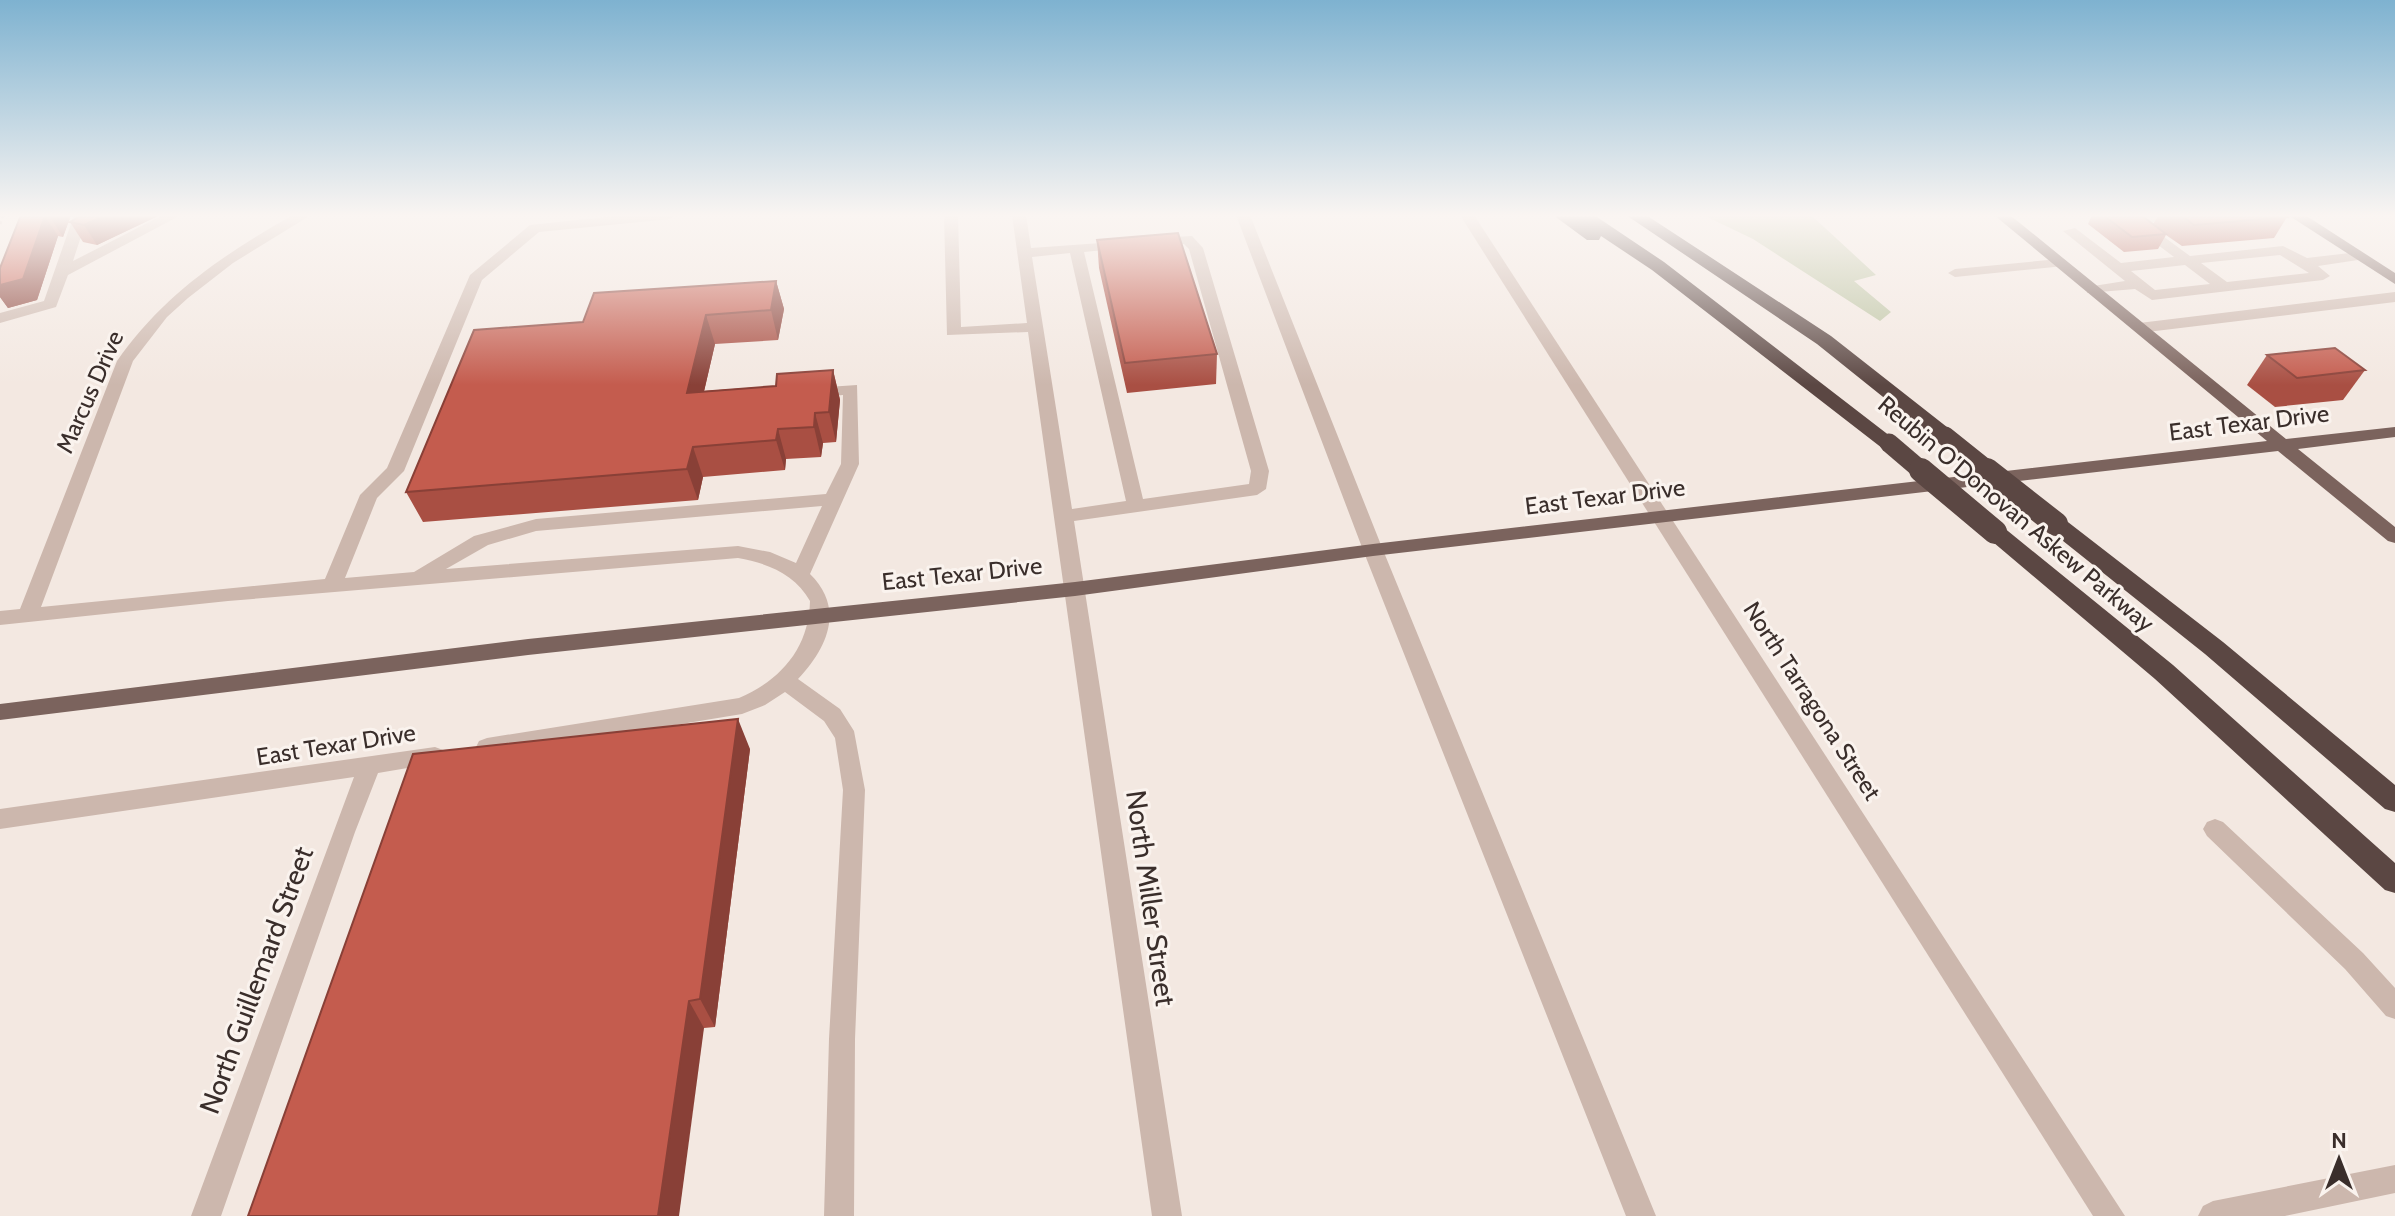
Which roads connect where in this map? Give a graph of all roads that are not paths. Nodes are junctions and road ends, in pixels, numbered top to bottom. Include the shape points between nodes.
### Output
1 (62, 272) edge
2 (210, 272) edge
3 (483, 272) edge
4 (952, 272) edge
5 (1027, 272) edge
6 (1082, 272) edge
7 (1203, 272) edge
8 (1265, 272) edge
9 (1504, 272) edge
10 (1651, 272) edge
11 (1661, 272) edge
12 (1720, 272) edge
13 (1968, 272) edge
14 (2070, 272) edge
15 (2123, 272) edge
16 (2203, 272) edge
17 (2317, 272) edge
18 (1955, 273) dead end
19 (2139, 284) junction
20 (2224, 287) junction
21 (2092, 290) junction
22 (2395, 297) edge
23 (0, 318) edge
24 (1035, 327) junction
25 (2139, 328) junction
26 (1744, 331) junction
27 (796, 394) edge
28 (2395, 432) edge
29 (2282, 445) junction
30 (832, 499) junction
31 (1136, 506) junction
32 (1063, 516) junction
33 (1663, 516) junction
34 (2395, 537) edge
35 (1373, 550) junction
36 (801, 573) junction
37 (414, 579) junction
38 (332, 586) junction
39 (1075, 589) junction
40 (28, 615) junction
41 (822, 615) junction
42 (0, 618) edge
43 (785, 681) junction
44 (0, 712) edge
45 (370, 766) junction
46 (2395, 801) edge
47 (0, 819) edge
48 (2215, 829) dead end
49 (2395, 881) edge
50 (2395, 1007) edge
51 (2395, 1179) edge
52 (206, 1216) edge
53 (839, 1216) edge
54 (1167, 1216) edge
55 (1641, 1216) edge
56 (2110, 1216) edge
57 (2213, 1216) edge

1 - 23 street via 51,304
2 - 40 street, Marcus Drive via 142,334 125,361
3 - 38 street via 475,278 395,471 369,495
4 - 24 street via 953,332
5 - 24 street, North Miller Street
6 - 31 street
7 - 31 street via 1260,471 1257,489
8 - 35 street
9 - 33 street, North Tarragona Street
10 - 26 highway
11 - 26 highway, Reubin O'Donovan Askew Parkway
12 - 46 highway, Reubin O'Donovan Askew Parkway, bridge via 1824,340 2214,648
13 - 18 street
14 - 21 main road
15 - 19 street
16 - 20 street
17 - 20 street via 2323,276
19 - 20 street via 2152,295
19 - 21 street
21 - 25 main road
22 - 25 street
24 - 32 street, North Miller Street
25 - 29 main road
26 - 49 highway, Reubin O'Donovan Askew Parkway, bridge via 1889,443 2164,672
27 - 30 street via 851,389 850,464
28 - 29 main road, East Texar Drive
29 - 33 main road, East Texar Drive
29 - 34 main road
30 - 36 street
30 - 37 street via 536,525 481,540
31 - 32 street
32 - 39 street, North Miller Street
33 - 35 main road, East Texar Drive
33 - 56 street, North Tarragona Street
35 - 39 main road, East Texar Drive
35 - 55 street
36 - 37 street via 770,558 738,552
36 - 41 street via 817,593
37 - 38 street
38 - 40 street
39 - 41 main road, East Texar Drive
39 - 54 street, North Miller Street
40 - 42 street
41 - 43 street, East Texar Drive via 817,633
41 - 44 main road, East Texar Drive
43 - 45 street, East Texar Drive via 742,706
43 - 53 street via 832,715 846,737 854,790
45 - 47 street, East Texar Drive
45 - 52 street, North Guillemard Street
48 - 50 street
51 - 57 street

